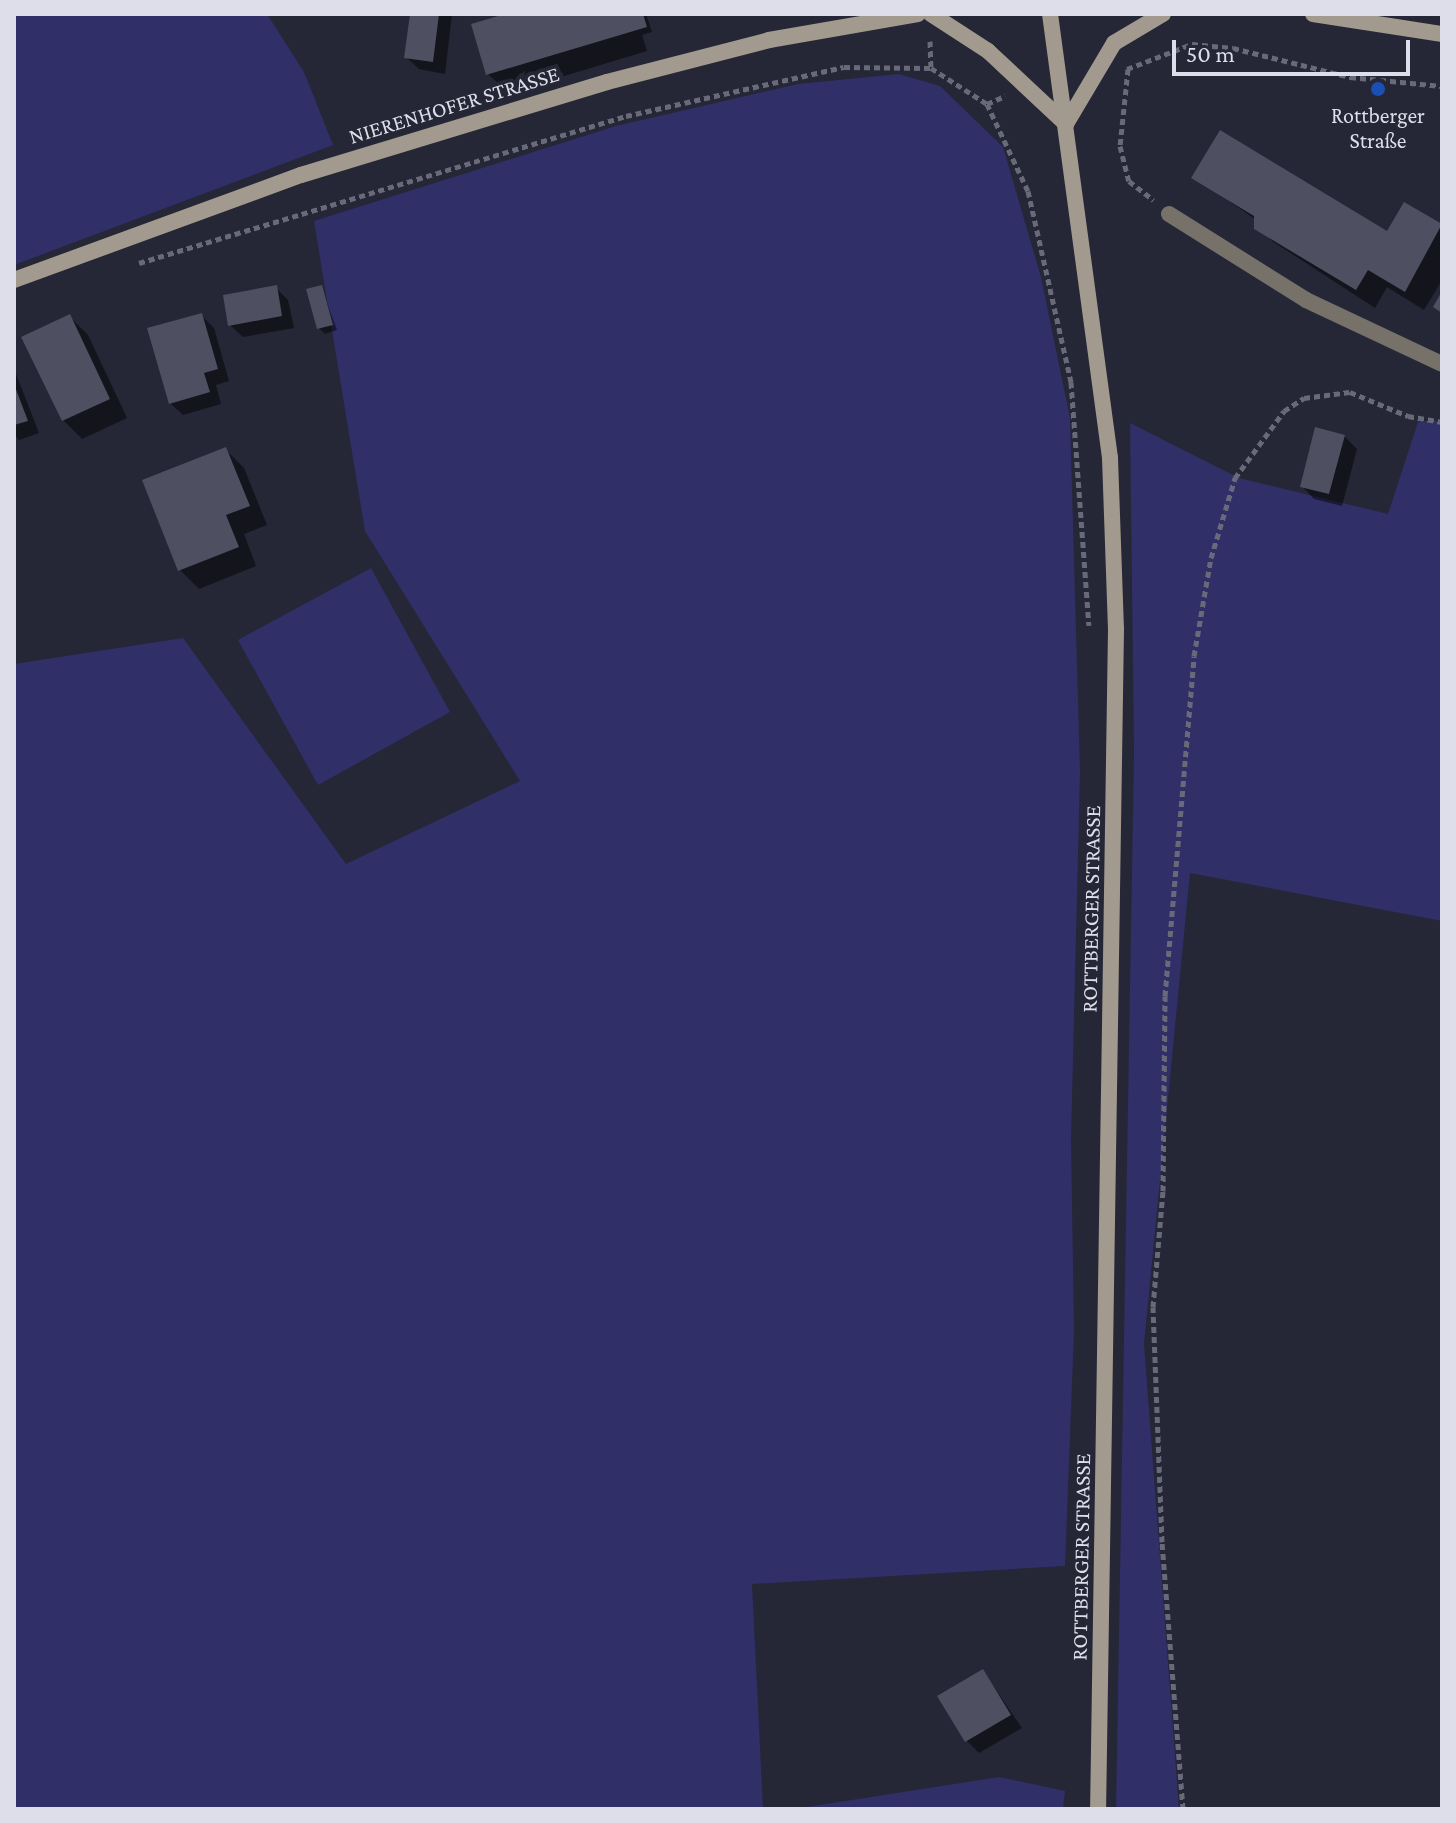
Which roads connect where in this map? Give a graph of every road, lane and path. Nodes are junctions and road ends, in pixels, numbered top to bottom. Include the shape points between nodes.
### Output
1 (918, 14) edge
2 (931, 14) edge
3 (1050, 14) edge
4 (1163, 14) edge
5 (1313, 14) edge
6 (1442, 34) edge
7 (1128, 69) junction
8 (1095, 75) junction
9 (1442, 86) edge
10 (1026, 89) junction
11 (987, 104) junction
12 (1066, 124) junction
13 (1169, 214) joint
14 (123, 268) dead end
15 (14, 280) edge
16 (1442, 364) edge
17 (1442, 422) edge
18 (1090, 636) dead end
19 (1098, 1809) edge
20 (1183, 1809) edge

1 - 15 main road, NIERENHOFER STRASSE via 769,40 607,82 301,175
2 - 10 main road via 988,51
3 - 12 main road, ROTTBERGER STRASSE
4 - 8 main road via 1114,43
5 - 6 main road
7 - 8 path
7 - 9 path via 1192,44 1233,48 1350,77
7 - 13 path via 1120,146 1129,181
8 - 12 main road
10 - 11 path
10 - 12 main road
11 - 14 path via 931,68 844,67 626,116
11 - 18 path via 1028,191 1068,367
12 - 19 main road, ROTTBERGER STRASSE via 1110,458 1116,629
13 - 16 lane via 1306,300
17 - 20 path via 1408,416 1350,392 1304,398 1284,411 1235,478 1211,558 1194,656 1165,996 1163,1191 1153,1307 1162,1542

